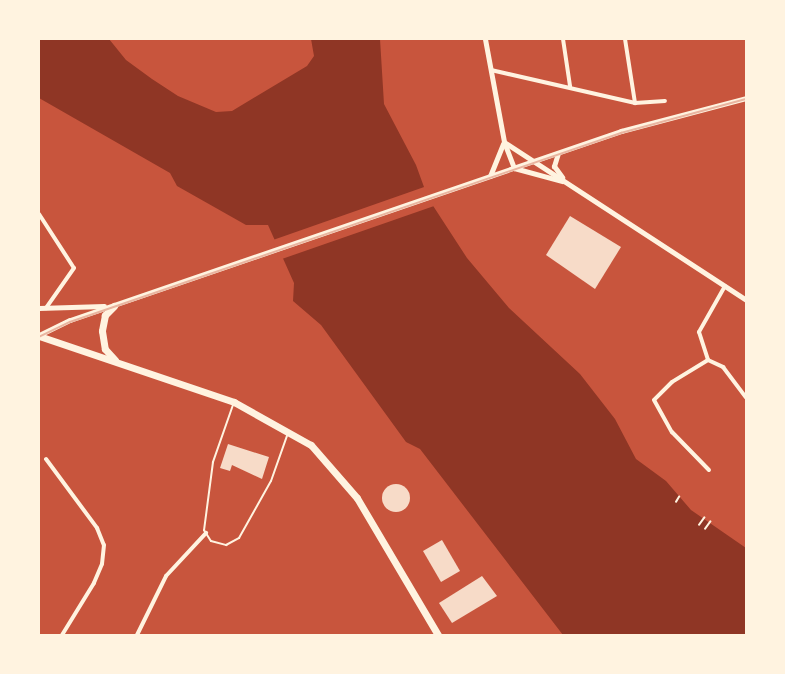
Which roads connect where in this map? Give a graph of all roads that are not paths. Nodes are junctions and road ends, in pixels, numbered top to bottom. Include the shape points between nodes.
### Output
1 (485, 39) edge
2 (563, 39) edge
3 (625, 39) edge
4 (491, 70) junction
5 (570, 86) junction
6 (746, 98) edge
7 (665, 101) dead end
8 (635, 103) junction
9 (504, 142) junction
10 (558, 153) junction
11 (535, 161) junction
12 (514, 168) junction
13 (489, 176) junction
14 (565, 180) junction
15 (39, 214) edge
16 (725, 286) junction
17 (746, 300) edge
18 (114, 306) junction
19 (42, 308) edge
20 (39, 335) edge
21 (708, 360) junction
22 (116, 362) junction
23 (746, 397) edge
24 (234, 402) junction
25 (289, 431) junction
26 (46, 459) dead end
27 (709, 470) dead end
28 (206, 533) junction
29 (62, 635) edge
30 (137, 635) edge
31 (438, 635) edge

1 - 4 street
2 - 5 street
3 - 8 street
4 - 5 street
4 - 9 street
5 - 8 street
6 - 10 street via 639,125
7 - 8 street
9 - 11 street
9 - 12 street
9 - 13 street
10 - 11 street
10 - 14 street via 555,166
11 - 12 street
11 - 14 street
12 - 13 street
12 - 14 street
13 - 18 street
14 - 16 street
15 - 19 street via 74,268
16 - 17 street
16 - 21 street via 699,332
18 - 19 street
18 - 20 street
18 - 22 main road via 105,315 102,332 105,349
20 - 22 main road
21 - 23 street via 723,367
21 - 27 street via 672,382 654,400 672,432
22 - 24 main road
24 - 25 main road
24 - 28 lane via 213,462
25 - 28 lane via 271,482 239,538 226,545 211,541
25 - 31 main road via 325,458 357,498
26 - 29 street via 97,528 104,545 94,583
28 - 30 street via 166,576

